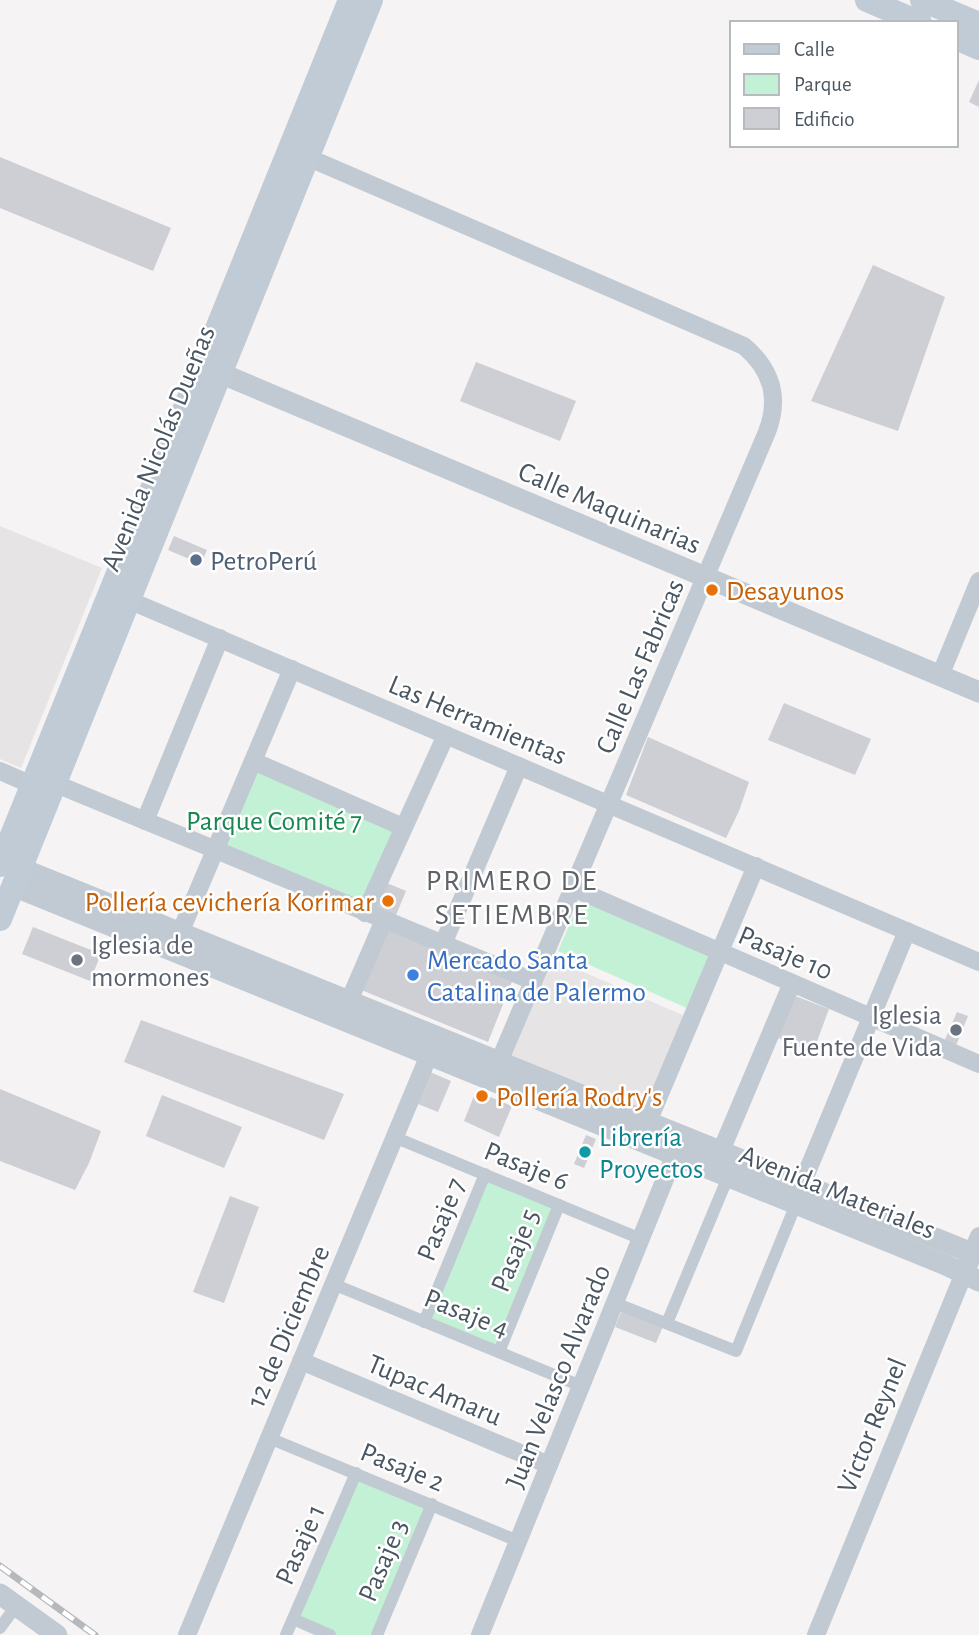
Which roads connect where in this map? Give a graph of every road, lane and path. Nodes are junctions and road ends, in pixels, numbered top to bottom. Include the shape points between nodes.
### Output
1 (350, 0) edge
2 (371, 0) edge
3 (867, 0) edge
4 (922, 0) edge
5 (915, 21) edge
6 (979, 24) edge
7 (958, 39) edge
8 (979, 48) edge
9 (307, 157) junction
10 (220, 373) junction
11 (166, 478) junction
12 (705, 577) junction
13 (979, 581) edge
14 (119, 596) junction
15 (220, 638) junction
16 (292, 669) junction
17 (940, 676) junction
18 (979, 692) edge
19 (446, 735) junction
20 (253, 761) junction
21 (519, 766) junction
22 (0, 771) edge
23 (44, 785) junction
24 (609, 804) junction
25 (145, 821) junction
26 (403, 827) junction
27 (215, 850) junction
28 (756, 866) junction
29 (11, 873) edge
30 (573, 888) junction
31 (365, 913) junction
32 (0, 919) edge
33 (384, 920) junction
34 (907, 931) junction
35 (180, 933) junction
36 (443, 944) junction
37 (720, 951) junction
38 (979, 962) edge
39 (533, 982) junction
40 (792, 983) junction
41 (349, 1001) junction
42 (871, 1017) junction
43 (433, 1046) junction
44 (499, 1062) junction
45 (979, 1064) edge
46 (648, 1122) junction
47 (394, 1137) junction
48 (679, 1146) junction
49 (721, 1151) junction
50 (485, 1174) junction
51 (728, 1177) junction
52 (799, 1194) junction
53 (559, 1205) junction
54 (641, 1239) junction
55 (976, 1244) edge
56 (971, 1277) edge
57 (333, 1284) junction
58 (615, 1303) junction
59 (424, 1322) junction
60 (667, 1323) junction
61 (499, 1352) junction
62 (301, 1361) junction
63 (581, 1386) junction
64 (269, 1438) junction
65 (549, 1465) junction
66 (356, 1473) junction
67 (432, 1504) junction
68 (518, 1541) junction
69 (8, 1600) edge
70 (293, 1619) junction
71 (0, 1628) edge
72 (57, 1635) edge
73 (187, 1635) edge
74 (286, 1635) edge
75 (330, 1635) edge
76 (377, 1635) edge
77 (480, 1635) edge
78 (816, 1635) edge

1 - 11 main road, Avenida Nicolás Dueñas
2 - 9 main road, Avenida Nicolás Dueñas
3 - 5 main road
4 - 6 main road
7 - 8 main road
9 - 10 main road, Avenida Nicolás Dueñas
9 - 12 street, Calle Las Fabricas via 729,339 756,356 771,381 772,419
10 - 11 main road, Avenida Nicolás Dueñas
10 - 12 street, Calle Maquinarias
11 - 14 main road, Avenida Nicolás Dueñas
12 - 17 street, Calle Maquinarias
12 - 24 street, Calle Las Fabricas
13 - 17 street
14 - 15 street, Las Herramientas
14 - 23 main road, Avenida Nicolás Dueñas
15 - 16 street, Las Herramientas
15 - 25 street
16 - 19 street, Las Herramientas
16 - 20 street
17 - 18 street, Calle Maquinarias
19 - 21 street, Las Herramientas
19 - 26 street
20 - 26 street
20 - 27 street
21 - 24 street, Las Herramientas
21 - 36 street
22 - 23 street
23 - 25 street
23 - 29 main road, Avenida Nicolás Dueñas
24 - 28 street, Las Herramientas
24 - 30 street, Calle Las Fabricas
25 - 27 street
26 - 31 street
27 - 31 street
27 - 35 street
28 - 34 street, Las Herramientas
28 - 37 street
29 - 32 main road, Avenida Nicolás Dueñas
29 - 35 street, Avenida Materiales
29 - 43 street, Avenida Materiales
30 - 37 street, Pasaje 10
30 - 39 street, Calle Las Fabricas
31 - 33 street
33 - 36 street
33 - 41 street
34 - 38 street, Las Herramientas
34 - 42 street
35 - 41 street, Avenida Materiales
36 - 39 street
37 - 40 street, Pasaje 10
37 - 46 street
39 - 44 street, Calle Las Fabricas
40 - 42 street, Pasaje 10
40 - 49 street
41 - 43 street, Avenida Materiales
42 - 45 street, Pasaje 10
42 - 52 street
43 - 44 street, Avenida Materiales
43 - 47 street, 12 de Diciembre
43 - 48 street, Avenida Materiales
44 - 46 street, Avenida Materiales
46 - 48 street, Avenida Materiales
47 - 50 street, Pasaje 6
47 - 57 street, 12 de Diciembre
48 - 49 street, Avenida Materiales
48 - 51 street, Avenida Materiales
48 - 54 street, Juan Velasco Alvarado
49 - 52 street, Avenida Materiales
50 - 53 street, Pasaje 6
50 - 59 street, Pasaje 7
51 - 52 street, Avenida Materiales
51 - 60 street
52 - 55 street, Avenida Materiales
52 - 56 street, Avenida Materiales
52 - 60 street via 736,1351
53 - 54 street, Pasaje 6
53 - 61 street, Pasaje 5
54 - 58 street, Juan Velasco Alvarado
55 - 56 street, Victor Reynel
56 - 78 street, Victor Reynel
57 - 59 street, Pasaje 4
57 - 62 street, 12 de Diciembre
58 - 60 street
58 - 63 street, Juan Velasco Alvarado
59 - 61 street, Pasaje 4
61 - 63 street, Pasaje 4
62 - 64 street, 12 de Diciembre
62 - 65 street, Tupac Amaru
63 - 65 street, Juan Velasco Alvarado
64 - 66 street, Pasaje 2
64 - 73 street, 12 de Diciembre
65 - 68 street, Juan Velasco Alvarado
66 - 67 street, Pasaje 2
66 - 70 street, Pasaje 1
67 - 68 street, Pasaje 2
67 - 76 street, Pasaje 3
68 - 77 street, Juan Velasco Alvarado
69 - 71 street
69 - 72 street
70 - 74 street, Pasaje 1
70 - 75 street

